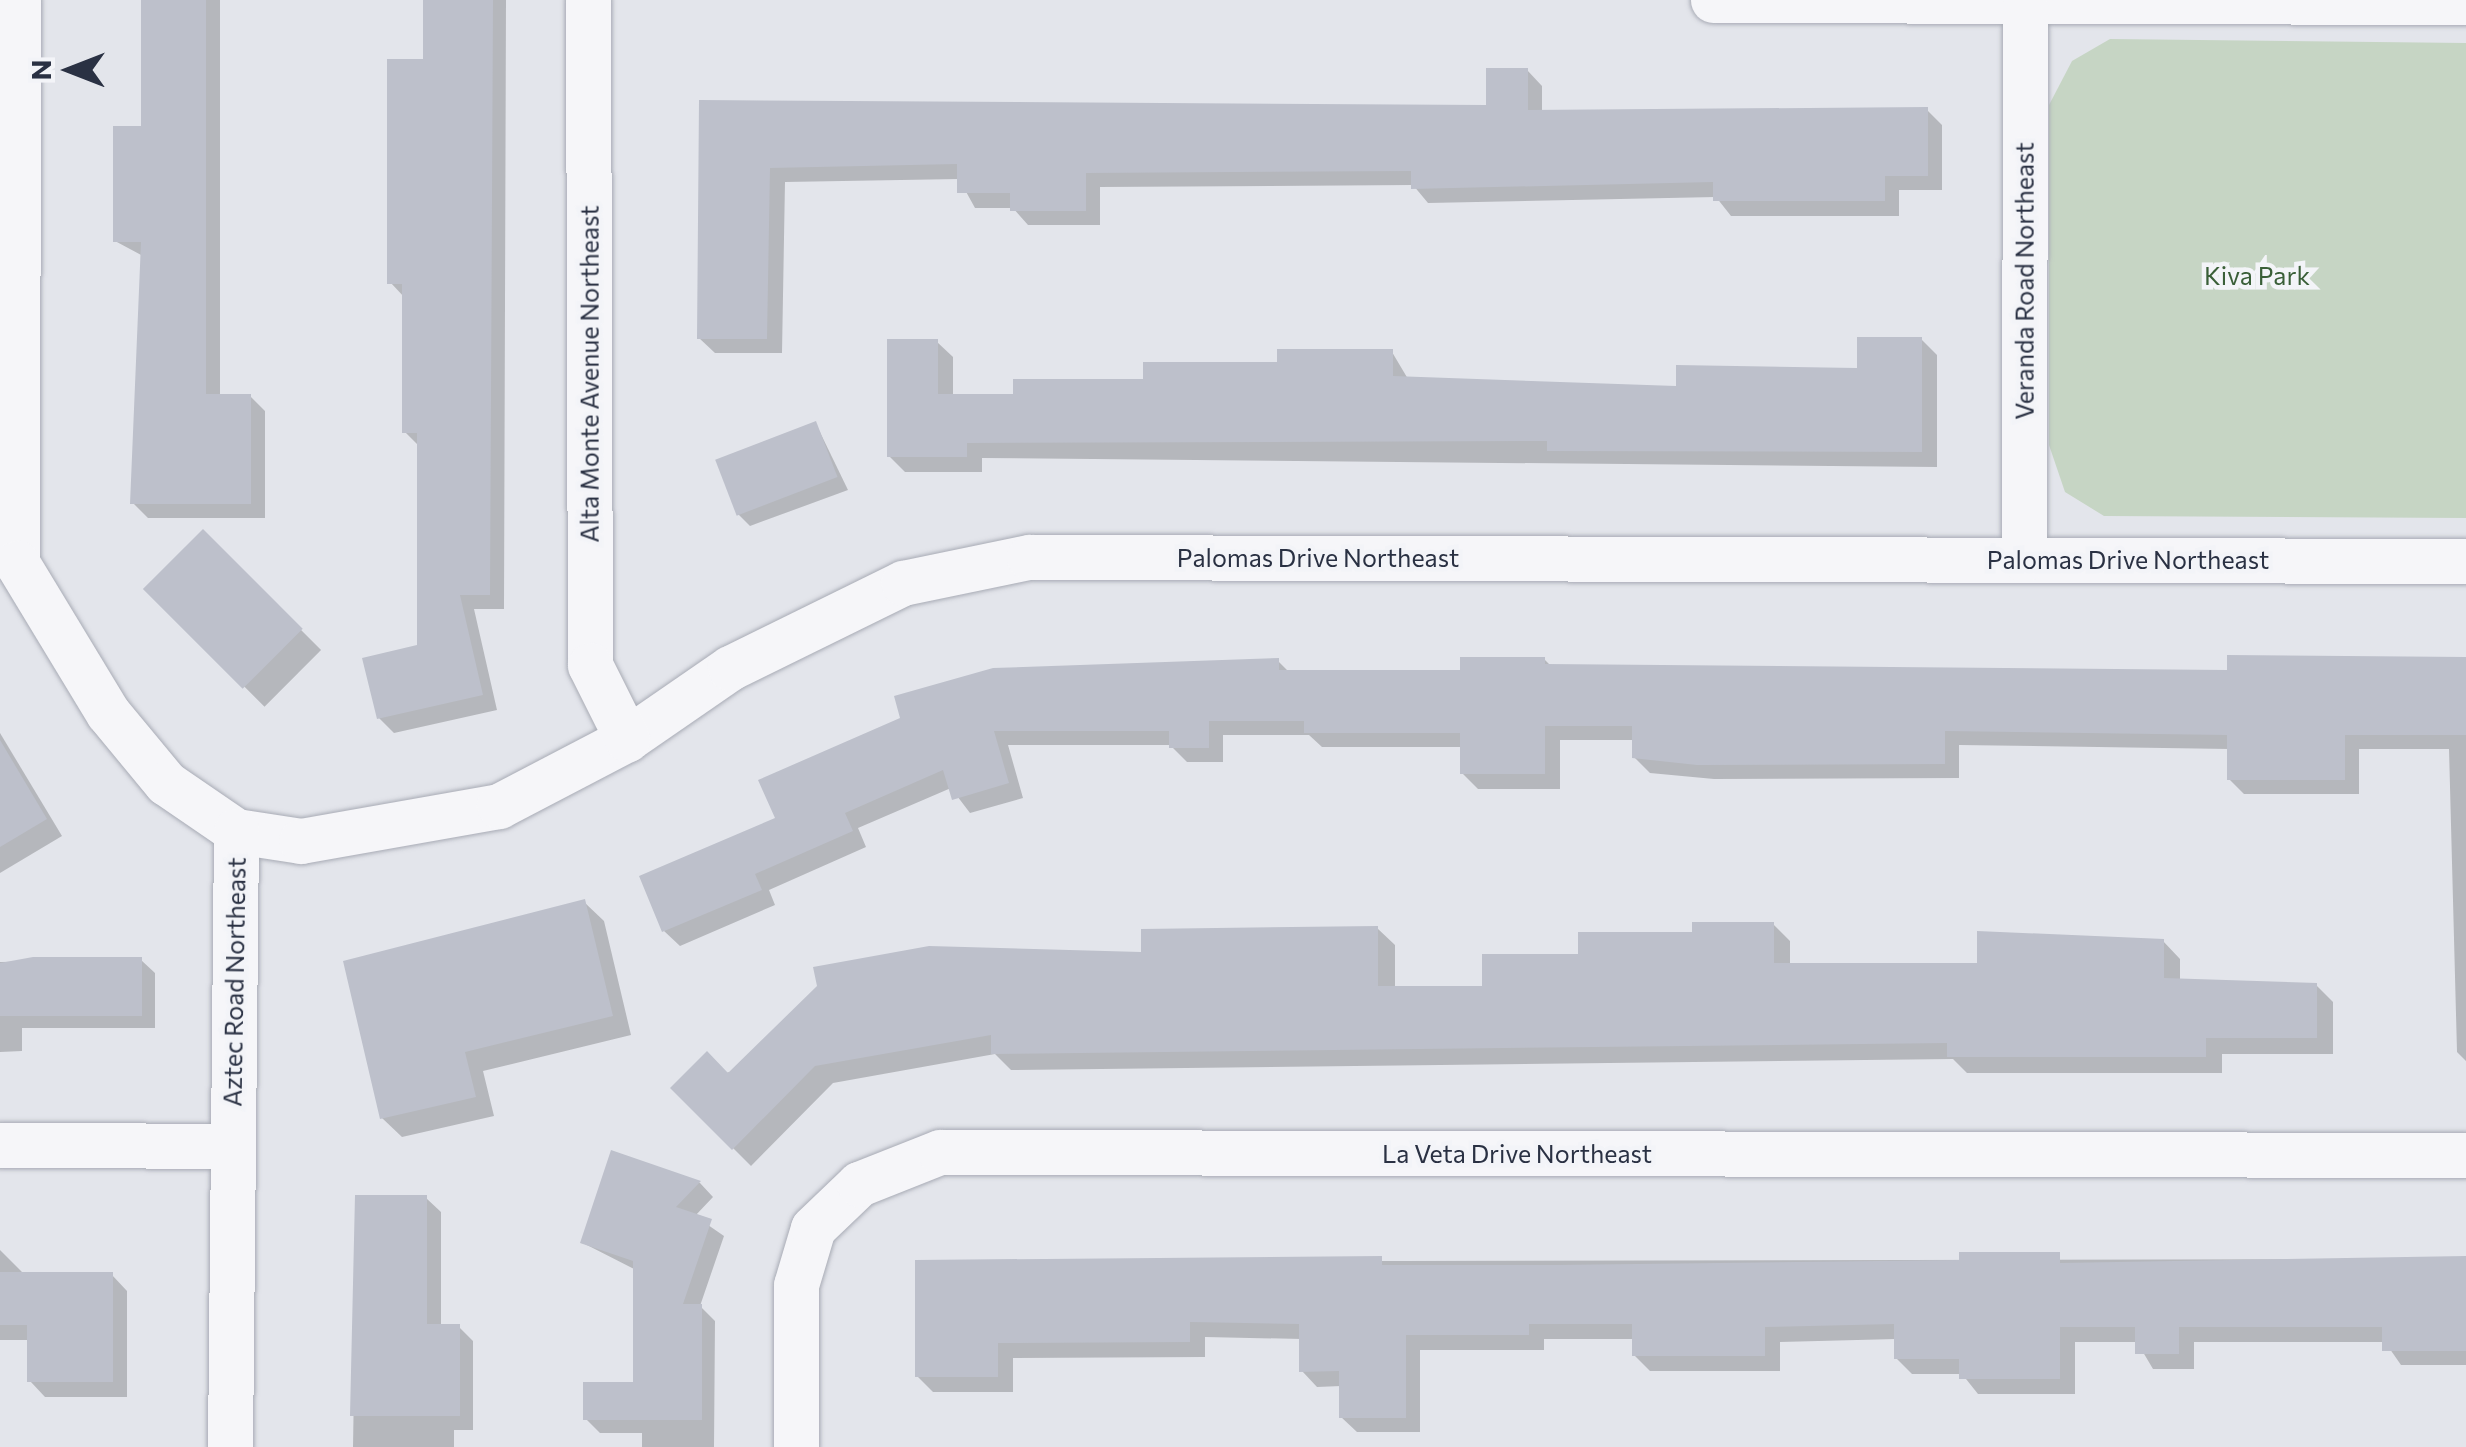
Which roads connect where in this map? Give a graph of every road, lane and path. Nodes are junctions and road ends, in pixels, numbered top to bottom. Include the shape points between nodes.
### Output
1 (18, 0) edge
2 (588, 0) edge
3 (1714, 0) edge
4 (2466, 2) edge
5 (2025, 3) junction
6 (2024, 559) junction
7 (2466, 561) edge
8 (8, 564) edge
9 (627, 739) junction
10 (236, 831) junction
11 (0, 1145) edge
12 (232, 1146) junction
13 (2466, 1156) edge
14 (230, 1447) edge
15 (796, 1447) edge

1 - 8 street, Aztec Road Northeast
2 - 9 street, Alta Monte Avenue Northeast via 590,665
3 - 5 street
4 - 5 street
5 - 6 street, Veranda Road Northeast
6 - 7 street, Palomas Drive Northeast
6 - 9 street, Palomas Drive Northeast via 1029,557 903,583 730,668
8 - 10 street, Aztec Road Northeast via 108,713 166,783
9 - 10 street, Palomas Drive Northeast via 499,806 402,830 301,841
10 - 12 street, Aztec Road Northeast
11 - 12 street
12 - 14 street, Aztec Road Northeast
13 - 15 street, La Veta Drive Northeast via 940,1152 859,1184 813,1228 796,1285

